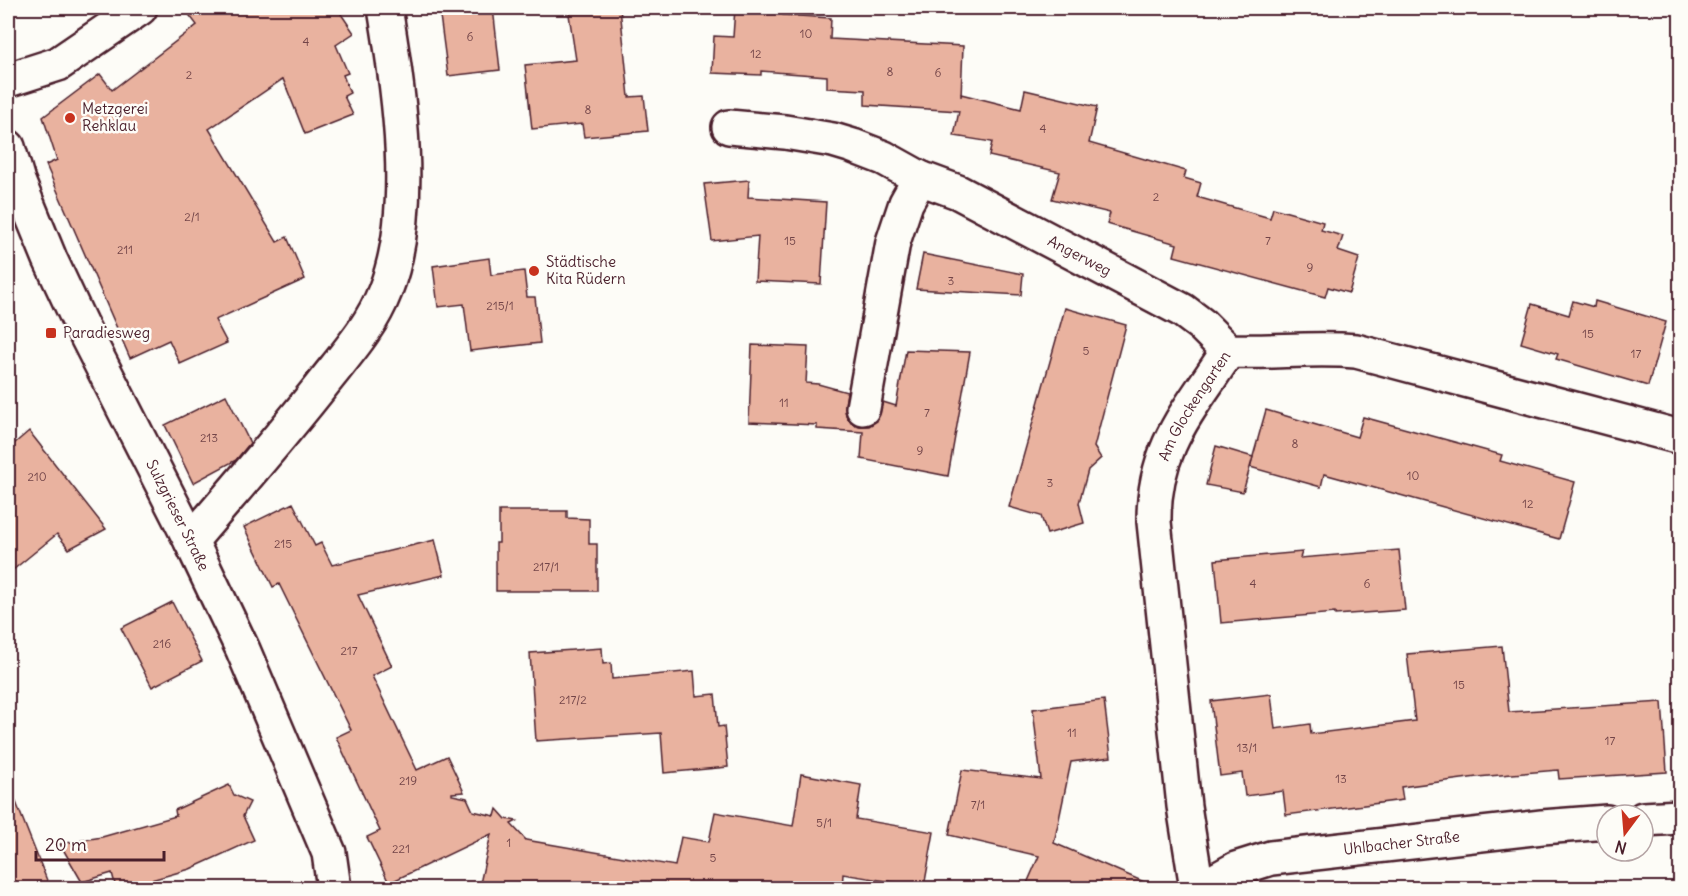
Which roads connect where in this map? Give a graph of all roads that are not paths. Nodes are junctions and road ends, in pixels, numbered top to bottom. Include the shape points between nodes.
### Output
1 (140, 8) edge
2 (385, 8) edge
3 (8, 80) edge
4 (729, 127) dead end
5 (8, 150) edge
6 (920, 178) junction
7 (1228, 351) junction
8 (863, 408) dead end
9 (1680, 437) edge
10 (191, 541) junction
11 (1680, 817) edge
12 (1655, 818) edge
13 (1595, 823) edge
14 (334, 888) edge
15 (1197, 888) edge
16 (1202, 888) edge

1 - 3 street via 58,64
2 - 10 street via 403,183 396,252 385,291 369,324 314,396
4 - 6 street, Angerweg via 833,140 871,152
5 - 10 street, Sulzgrieser Straße via 75,313
6 - 7 street, Angerweg via 958,192 1182,310
6 - 8 street via 906,203 893,242
7 - 9 street, Am Glockengarten via 1356,351
7 - 15 street, Am Glockengarten via 1169,442 1155,496 1154,522 1180,772
10 - 14 street, Sulzgrieser Straße via 243,650 325,844
11 - 12 street
13 - 16 street, Uhlbacher Straße via 1271,858 1236,869

